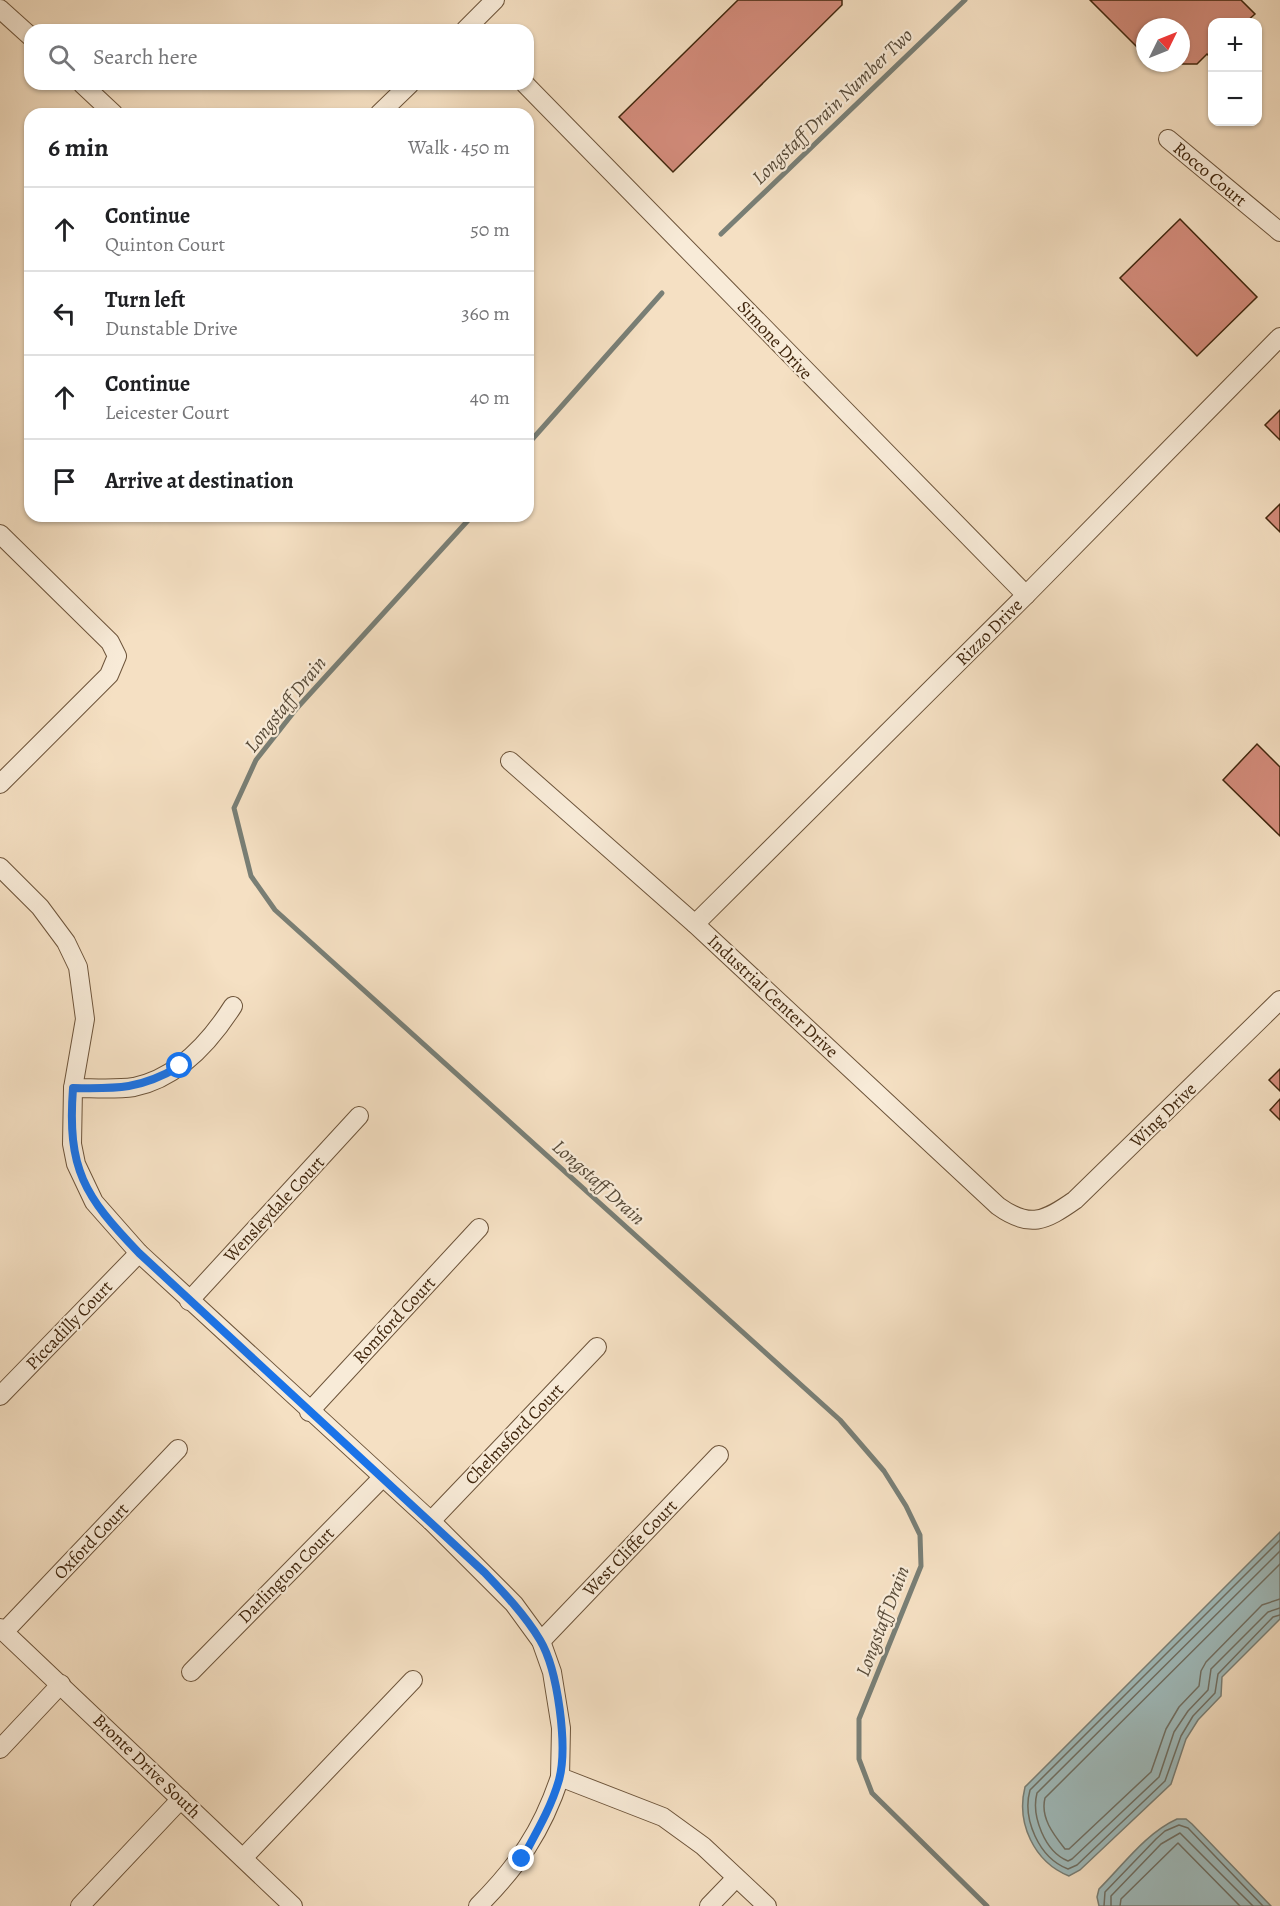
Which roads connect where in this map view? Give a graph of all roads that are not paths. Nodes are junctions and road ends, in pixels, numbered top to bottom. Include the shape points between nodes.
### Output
1 (495, 0) edge
2 (0, 9) edge
3 (473, 24) edge
4 (24, 31) edge
5 (88, 90) edge
6 (404, 90) edge
7 (531, 90) edge
8 (108, 108) edge
9 (385, 108) edge
10 (1168, 139) dead end
11 (1280, 232) edge
12 (1280, 337) edge
13 (3, 542) edge
14 (1026, 595) junction
15 (510, 761) dead end
16 (0, 784) edge
17 (0, 867) edge
18 (695, 924) junction
19 (1280, 1000) edge
20 (234, 1006) dead end
21 (73, 1088) junction
22 (359, 1116) dead end
23 (1039, 1221) joint
24 (479, 1228) dead end
25 (139, 1253) junction
26 (189, 1301) junction
27 (597, 1347) dead end
28 (0, 1396) edge
29 (309, 1412) junction
30 (178, 1449) dead end
31 (719, 1455) dead end
32 (382, 1478) junction
33 (431, 1521) junction
34 (2, 1630) edge
35 (541, 1641) junction
36 (191, 1672) dead end
37 (413, 1680) dead end
38 (61, 1684) junction
39 (0, 1749) edge
40 (560, 1777) junction
41 (181, 1798) junction
42 (243, 1858) junction
43 (736, 1878) junction
44 (80, 1906) edge
45 (293, 1906) edge
46 (478, 1906) edge
47 (709, 1906) edge
48 (767, 1906) edge

1 - 3 street
2 - 4 street
5 - 8 street
6 - 9 street
7 - 14 street, Simone Drive
10 - 11 street, Rocco Court
12 - 14 street, Rizzo Drive
13 - 16 street via 110,642 117,656 109,675
14 - 18 street, Rizzo Drive
15 - 18 street, Industrial Center Drive
17 - 21 street via 40,907 66,942 78,967 85,1019
18 - 23 street, Industrial Center Drive via 998,1206 1014,1217
19 - 23 street, Wing Drive via 1075,1200
20 - 21 street via 210,1039 180,1066 158,1079 117,1089
21 - 25 street via 72,1144 84,1184 107,1220
22 - 26 street, Wensleydale Court
24 - 29 street, Romford Court
25 - 26 street
25 - 28 street, Piccadilly Court
26 - 29 street
27 - 33 street, Chelmsford Court
29 - 32 street
30 - 34 street, Oxford Court
31 - 35 street, West Cliffe Court
32 - 33 street
32 - 36 street, Darlington Court
33 - 35 street via 514,1604
34 - 38 street, Bronte Drive South
35 - 40 street via 559,1700
37 - 42 street
38 - 39 street
38 - 41 street, Bronte Drive South
40 - 43 street via 663,1817 703,1846
40 - 46 street via 522,1859
41 - 42 street, Bronte Drive South
41 - 44 street
42 - 45 street, Bronte Drive South
43 - 47 street
43 - 48 street

